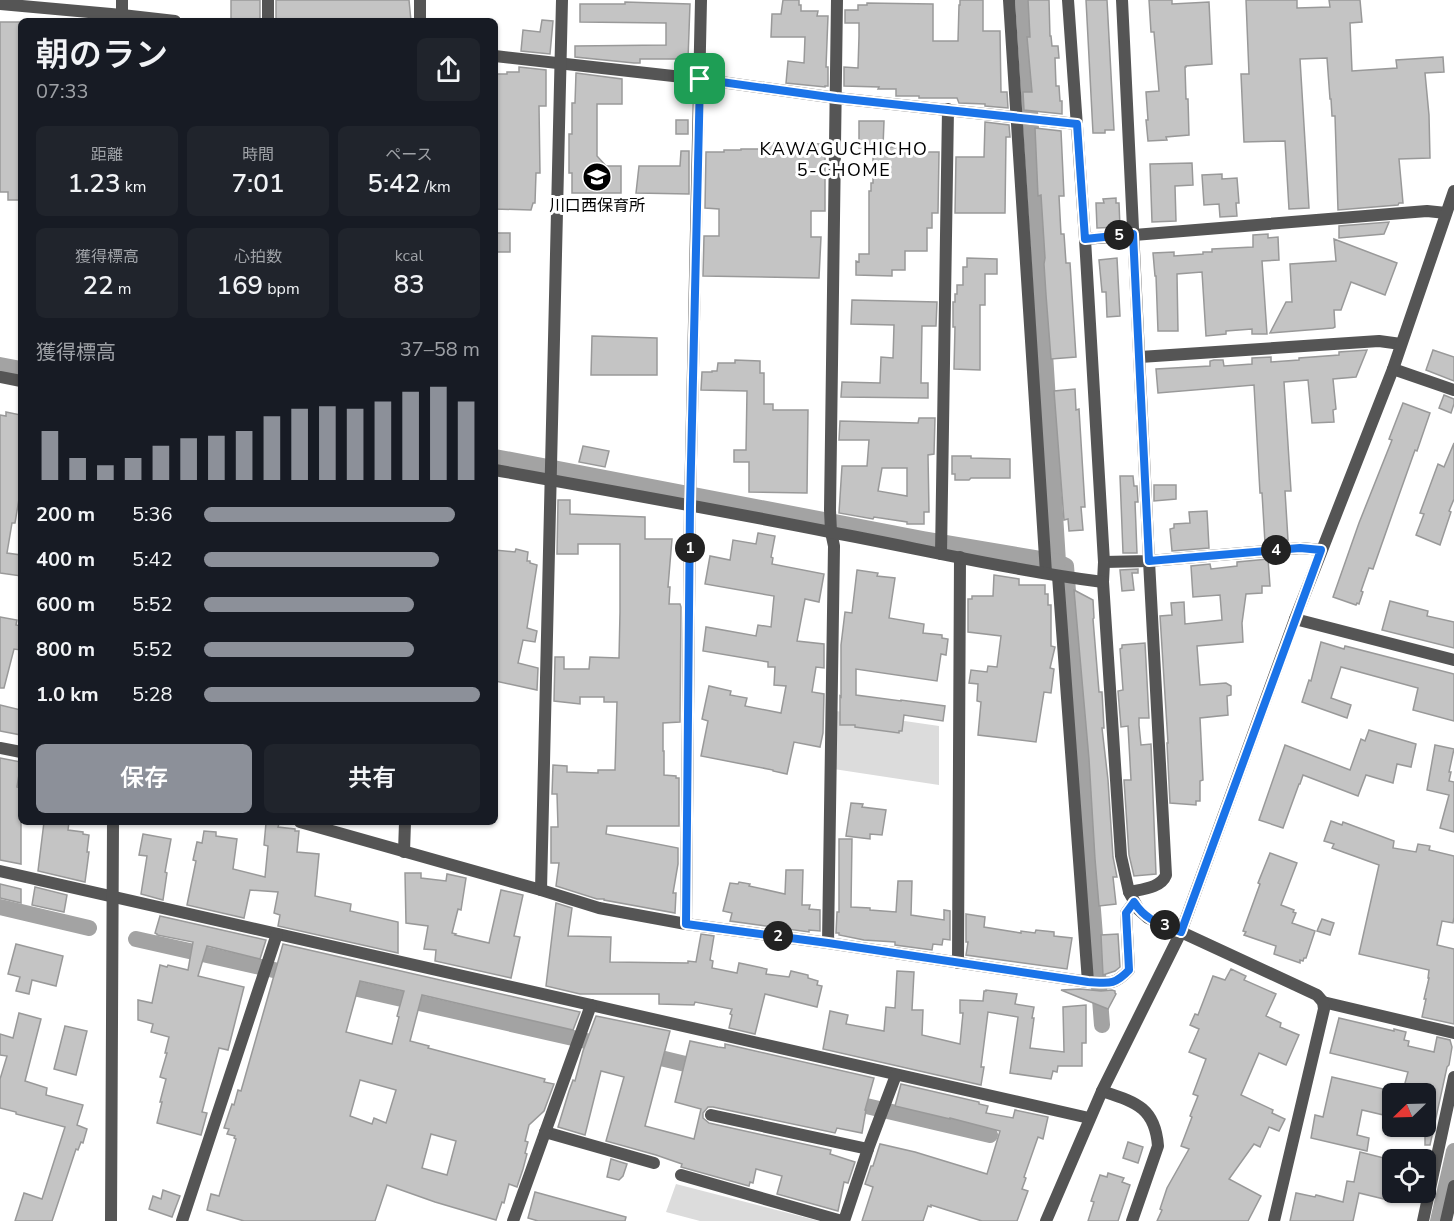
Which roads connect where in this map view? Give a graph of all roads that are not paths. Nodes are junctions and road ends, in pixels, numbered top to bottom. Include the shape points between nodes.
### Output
1 (122, 0) edge
2 (268, 0) edge
3 (420, 0) edge
4 (562, 0) edge
5 (701, 0) edge
6 (837, 0) edge
7 (1009, 0) edge
8 (1068, 0) edge
9 (1122, 0) edge
10 (0, 4) edge
11 (122, 18) edge
12 (268, 18) edge
13 (420, 18) edge
14 (498, 56) edge
15 (561, 64) junction
16 (700, 79) junction
17 (836, 98) junction
18 (948, 109) junction
19 (1017, 118) junction
20 (1077, 124) junction
21 (1454, 191) edge
22 (1446, 213) junction
23 (1133, 234) junction
24 (1085, 239) junction
25 (1401, 344) junction
26 (1140, 357) junction
27 (1393, 369) junction
28 (0, 377) edge
29 (18, 380) edge
30 (1454, 390) edge
31 (498, 471) edge
32 (551, 480) junction
33 (690, 506) junction
34 (831, 532) junction
35 (1321, 550) junction
36 (941, 554) junction
37 (960, 557) junction
38 (1149, 561) junction
39 (1104, 562) junction
40 (1052, 574) junction
41 (1103, 582) junction
42 (1295, 619) junction
43 (1454, 660) edge
44 (0, 748) edge
45 (18, 751) edge
46 (113, 825) edge
47 (310, 825) edge
48 (405, 825) edge
49 (404, 852) junction
50 (0, 871) edge
51 (541, 890) junction
52 (112, 896) junction
53 (1132, 897) junction
54 (686, 924) junction
55 (1181, 932) junction
56 (277, 934) junction
57 (828, 943) junction
58 (958, 963) junction
59 (1088, 982) junction
60 (1323, 1002) junction
61 (591, 1005) junction
62 (1454, 1034) edge
63 (896, 1075) junction
64 (1454, 1077) edge
65 (1102, 1091) junction
66 (711, 1114) dead end
67 (1089, 1118) junction
68 (545, 1132) junction
69 (868, 1149) junction
70 (654, 1163) dead end
71 (681, 1175) dead end
72 (1454, 1186) edge
73 (111, 1221) edge
74 (182, 1221) edge
75 (513, 1221) edge
76 (843, 1221) edge
77 (1046, 1221) edge
78 (1132, 1221) edge
79 (1274, 1221) edge
80 (1423, 1221) edge
81 (1446, 1221) edge

1 - 11 street
2 - 12 street
3 - 13 street
4 - 15 street
5 - 16 street
6 - 17 street
7 - 19 street
8 - 20 street
9 - 23 street
10 - 11 street
14 - 15 street
15 - 16 street
15 - 32 street
16 - 17 street
16 - 33 street
17 - 18 street
17 - 34 street
18 - 19 street
18 - 36 street
19 - 20 street
19 - 40 street
20 - 24 street
21 - 22 street
22 - 23 street via 1427,211
22 - 25 street
23 - 24 street
23 - 26 street
24 - 39 street
25 - 26 street via 1379,341
25 - 27 street
26 - 38 street
27 - 30 street
27 - 35 street
28 - 29 street
31 - 32 street
32 - 33 street
32 - 51 street
33 - 34 street
33 - 54 street
34 - 36 street
34 - 57 street via 834,546
35 - 38 street via 1300,548
35 - 42 street
36 - 37 street
37 - 40 street
37 - 58 street
38 - 39 street
38 - 53 street via 1166,875 1164,882
39 - 41 street
40 - 41 street
40 - 59 street
41 - 53 street via 1121,856
42 - 43 street
42 - 55 street
44 - 45 street
46 - 52 street
47 - 49 street
48 - 49 street
49 - 51 street
50 - 52 street
51 - 54 street via 598,908
52 - 56 street
52 - 73 street
53 - 55 street via 1148,918
53 - 59 street via 1126,913 1129,970 1120,980
54 - 57 street
55 - 60 street via 1317,995
55 - 65 street
56 - 61 street
56 - 74 street
57 - 58 street
58 - 59 street
60 - 62 street
60 - 79 street
61 - 63 street
61 - 68 street
63 - 67 street
63 - 69 street
64 - 80 street
65 - 67 street
65 - 78 street via 1140,1107 1157,1134 1158,1146
66 - 69 street
67 - 77 street
68 - 70 street
68 - 75 street
69 - 76 street
71 - 76 street
72 - 81 street

